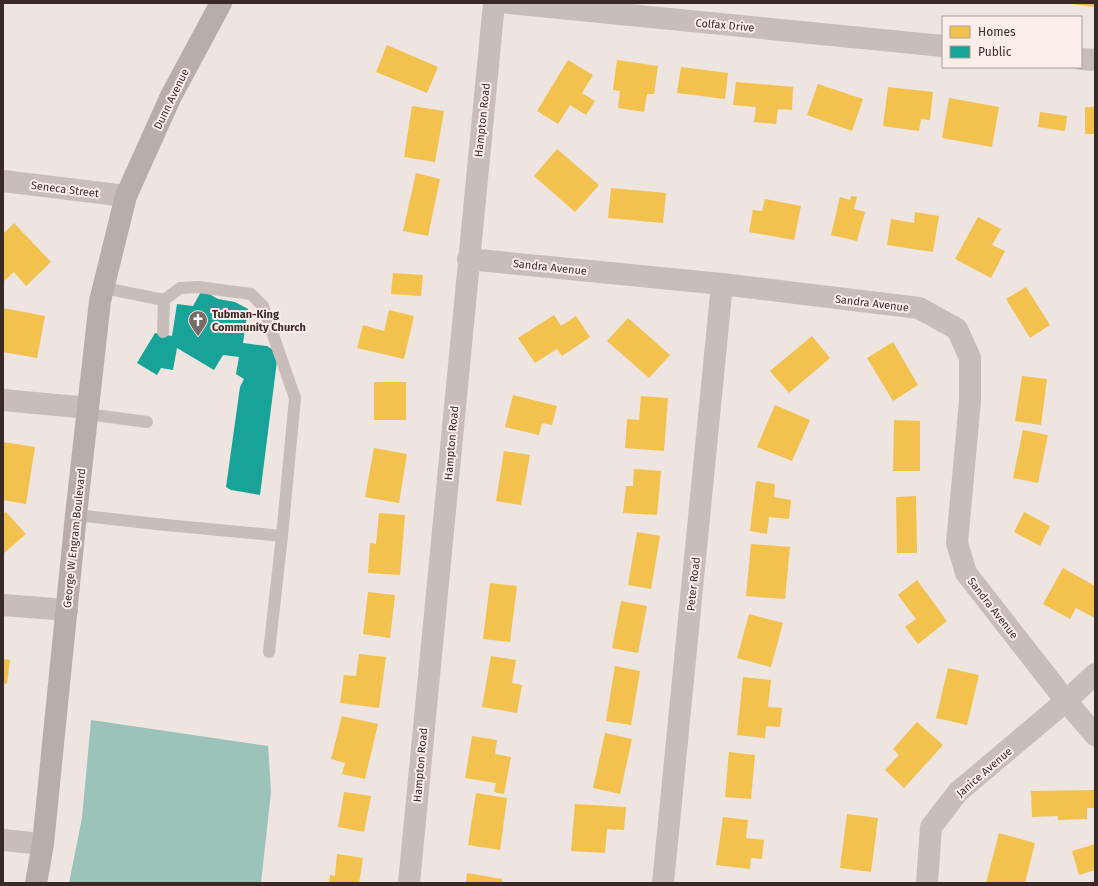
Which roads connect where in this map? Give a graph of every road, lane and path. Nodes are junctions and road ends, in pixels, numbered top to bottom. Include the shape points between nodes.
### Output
1 (221, 3) edge
2 (494, 3) edge
3 (508, 3) edge
4 (586, 7) edge
5 (942, 46) edge
6 (1082, 59) edge
7 (1095, 60) edge
8 (3, 181) edge
9 (126, 196) junction
10 (468, 259) junction
11 (722, 284) junction
12 (104, 288) junction
13 (164, 300) junction
14 (164, 332) dead end
15 (3, 400) edge
16 (87, 411) junction
17 (147, 422) dead end
18 (76, 515) junction
19 (282, 536) junction
20 (3, 605) edge
21 (66, 610) junction
22 (269, 652) dead end
23 (1095, 674) edge
24 (1066, 701) junction
25 (1095, 735) edge
26 (3, 840) edge
27 (43, 844) junction
28 (36, 883) edge
29 (409, 883) edge
30 (663, 883) edge
31 (927, 883) edge

1 - 9 main road, Dunn Avenue via 171,96
2 - 10 street, Hampton Road
3 - 4 street, Colfax Drive
4 - 5 street, Colfax Drive
6 - 7 street
8 - 9 street, Seneca Street
9 - 12 main road, George W Engram Boulevard
10 - 11 street, Sandra Avenue
10 - 29 street, Hampton Road
11 - 24 street, Sandra Avenue via 919,308 957,329 970,358 970,401 957,543 966,573
11 - 30 street, Peter Road
12 - 13 lane
12 - 16 main road, George W Engram Boulevard via 100,301
13 - 14 lane
13 - 19 lane via 180,288 198,287 251,294 263,306 295,398
15 - 16 street
16 - 17 lane
16 - 18 main road, George W Engram Boulevard
18 - 19 lane
18 - 21 main road, George W Engram Boulevard
19 - 22 lane
20 - 21 street
21 - 27 main road, George W Engram Boulevard
23 - 24 street, Janice Avenue
24 - 25 street, Sandra Avenue
24 - 31 street, Janice Avenue via 958,792 931,827
26 - 27 street
27 - 28 main road, George W Engram Boulevard

